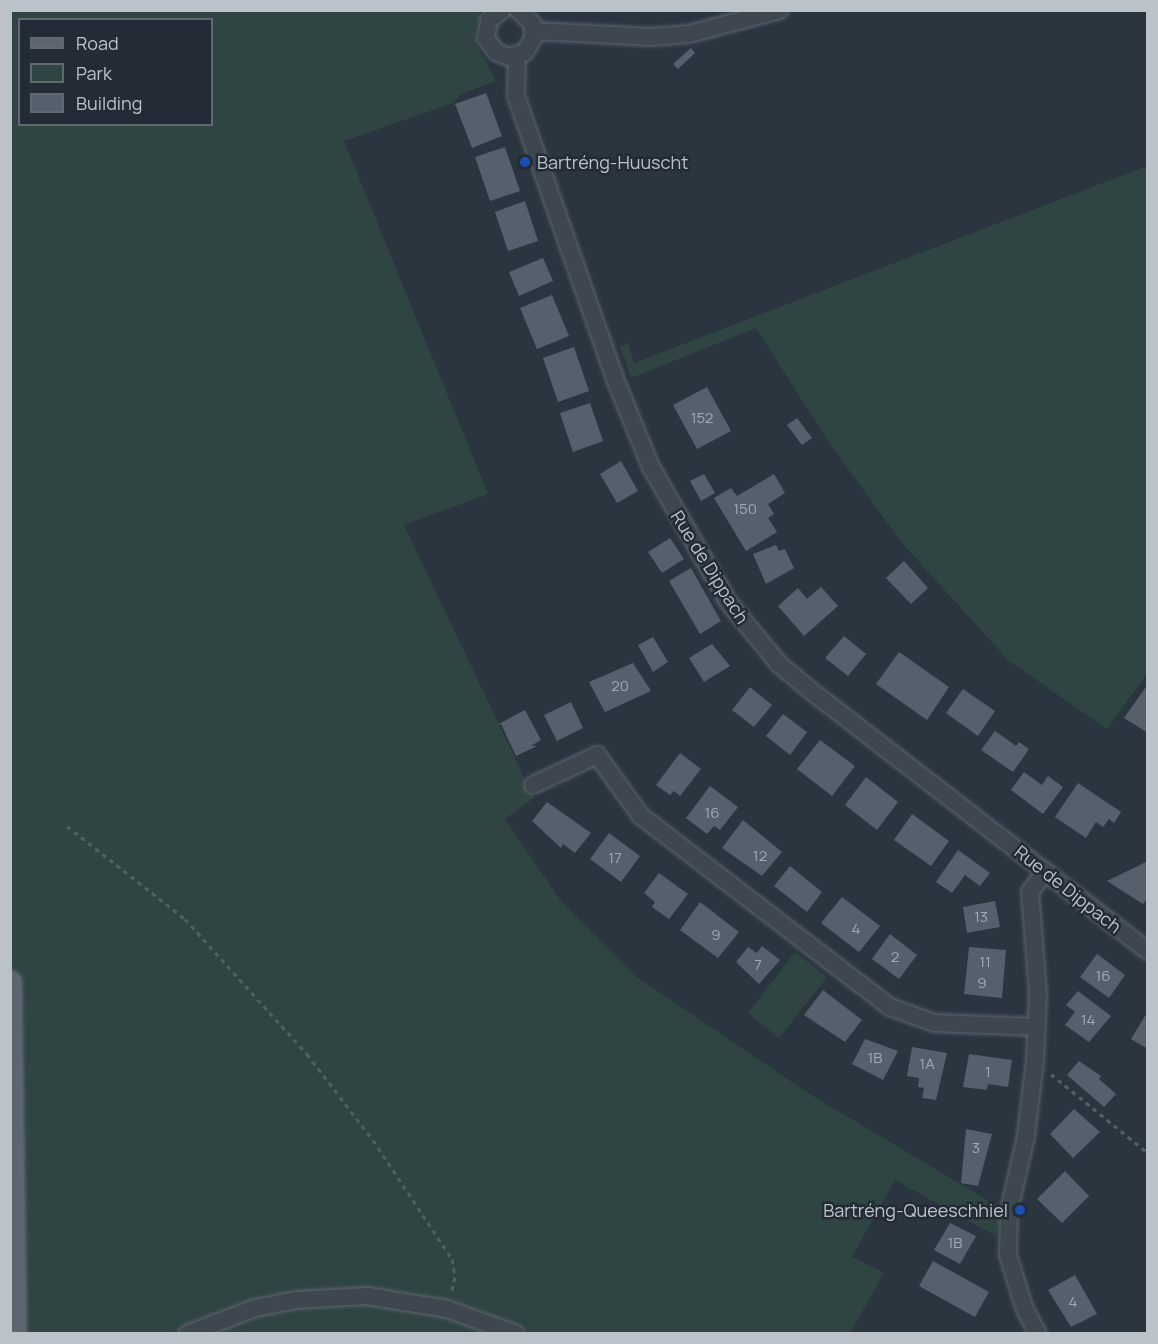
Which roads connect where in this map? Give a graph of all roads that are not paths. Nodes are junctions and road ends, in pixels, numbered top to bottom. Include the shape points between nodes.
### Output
1 (502, 10) edge
2 (518, 10) edge
3 (780, 10) edge
4 (534, 31) junction
5 (518, 56) junction
6 (533, 785) dead end
7 (1046, 872) junction
8 (1148, 951) edge
9 (10, 982) edge
10 (1037, 1027) junction
11 (15, 1334) edge
12 (187, 1334) edge
13 (516, 1334) edge
14 (1038, 1334) edge

1 - 5 street via 489,20 486,38 501,55
2 - 4 street via 528,17
3 - 4 street via 689,34 653,37
4 - 5 street via 530,47
5 - 7 street, Rue de Dippach via 516,96 615,379 651,467 729,603 779,664
6 - 10 street via 597,755 641,816 890,1007 934,1023
7 - 8 street, Rue de Dippach
7 - 10 street via 1030,891
9 - 11 main road
10 - 14 street via 1026,1136 1009,1211 1008,1255 1025,1310
12 - 13 street via 255,1308 297,1300 367,1296 447,1309

